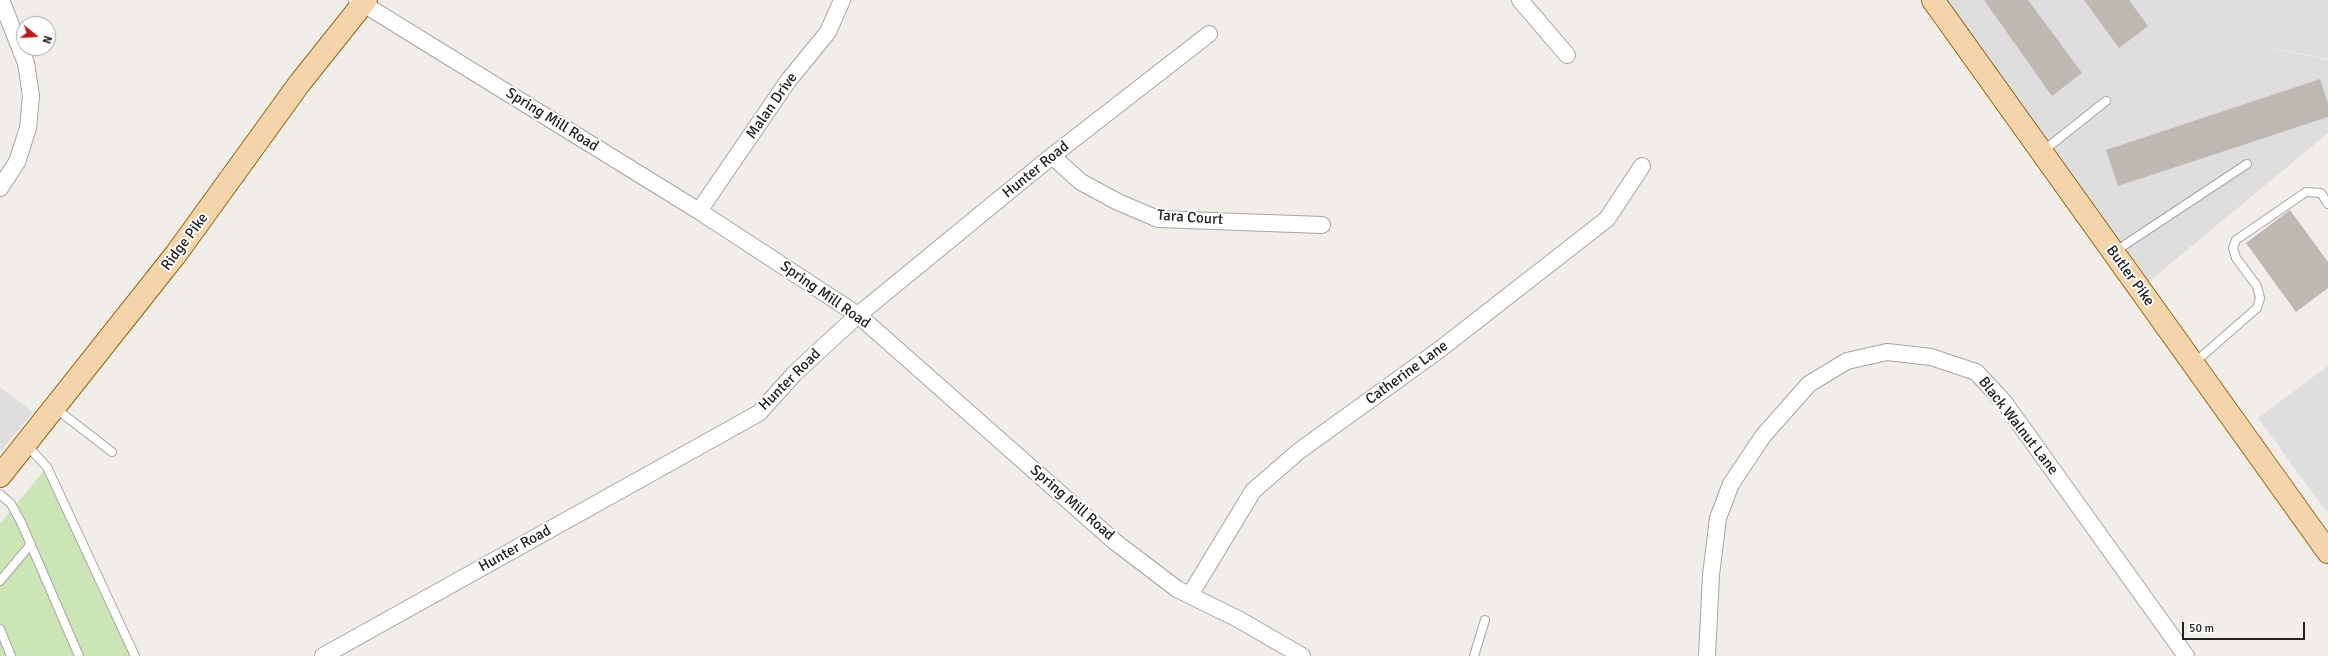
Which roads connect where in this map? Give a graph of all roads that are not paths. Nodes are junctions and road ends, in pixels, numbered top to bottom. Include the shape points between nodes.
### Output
1 (1, 0) edge
2 (842, 0) edge
3 (1520, 0) edge
4 (1933, 0) edge
5 (362, 1) edge
6 (1208, 34) dead end
7 (1567, 55) dead end
8 (2106, 101) dead end
9 (2042, 152) junction
10 (1052, 156) junction
11 (2246, 164) dead end
12 (1642, 166) dead end
13 (0, 188) edge
14 (2328, 204) edge
15 (699, 211) junction
16 (1322, 225) dead end
17 (2113, 252) junction
18 (858, 315) junction
19 (2193, 364) junction
20 (54, 408) junction
21 (25, 444) junction
22 (112, 452) dead end
23 (0, 476) edge
24 (0, 494) edge
25 (31, 544) junction
26 (2327, 549) edge
27 (0, 581) edge
28 (1190, 596) junction
29 (1485, 620) dead end
30 (0, 629) edge
31 (11, 656) edge
32 (79, 656) edge
33 (135, 656) edge
34 (323, 656) edge
35 (1302, 656) edge
36 (1474, 656) edge
37 (1707, 656) edge
38 (2186, 656) edge

1 - 13 street via 26,63 31,96 28,128 17,162
2 - 15 street, Malan Drive via 828,32 788,81
3 - 7 street
4 - 9 main road, Butler Pike
5 - 15 street, Spring Mill Road
5 - 20 main road, Ridge Pike via 176,254
6 - 10 street, Hunter Road
8 - 9 lane
9 - 17 main road, Butler Pike
10 - 16 street, Tara Court via 1081,182 1118,202 1158,219
10 - 18 street, Hunter Road
11 - 17 lane
12 - 28 street, Catherine Lane via 1607,219 1439,350 1299,451 1253,491
14 - 19 lane via 2321,193 2306,192 2236,240 2233,248 2236,258 2257,286 2260,298 2258,308
15 - 18 street, Spring Mill Road
17 - 19 main road, Butler Pike
18 - 28 street, Spring Mill Road via 1114,540 1177,589
18 - 34 street, Hunter Road via 795,373 759,413
19 - 26 main road, Butler Pike
20 - 21 main road, Ridge Pike
20 - 22 lane
21 - 23 main road, Ridge Pike
21 - 33 lane via 47,467
24 - 25 lane via 11,504
25 - 27 lane
25 - 32 lane
28 - 35 street, Spring Mill Road via 1238,619
29 - 36 lane
30 - 31 lane
37 - 38 street, Black Walnut Lane via 1711,575 1718,518 1731,484 1763,436 1809,384 1847,361 1887,352 1931,357 1976,372 2004,402

